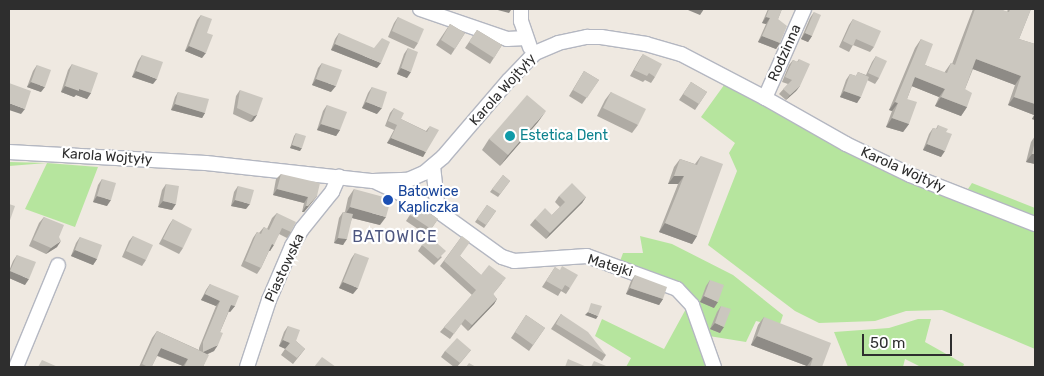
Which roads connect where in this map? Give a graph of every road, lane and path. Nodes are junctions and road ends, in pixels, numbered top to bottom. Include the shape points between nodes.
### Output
1 (420, 9) edge
2 (521, 9) edge
3 (804, 9) edge
4 (526, 38) junction
5 (535, 53) junction
6 (765, 98) junction
7 (9, 152) edge
8 (433, 166) junction
9 (339, 176) junction
10 (373, 181) junction
11 (438, 211) junction
12 (1035, 224) edge
13 (58, 266) dead end
14 (16, 367) edge
15 (248, 367) edge
16 (714, 367) edge

1 - 4 street via 507,39
2 - 4 street
3 - 6 street, Rodzinna
4 - 5 street
5 - 6 street, Karola Wojtyły via 558,43 587,37 618,38 680,54
5 - 8 street, Karola Wojtyły
6 - 12 street, Karola Wojtyły via 900,170
7 - 9 street, Karola Wojtyły via 206,163
8 - 10 street, Karola Wojtyły via 408,180
8 - 11 street
9 - 10 street, Karola Wojtyły
9 - 15 street, Piastowska via 332,192 292,246 269,300
10 - 11 street, Matejki
11 - 16 street, Matejki via 502,257 514,261 587,256 677,289 692,305
13 - 14 street

